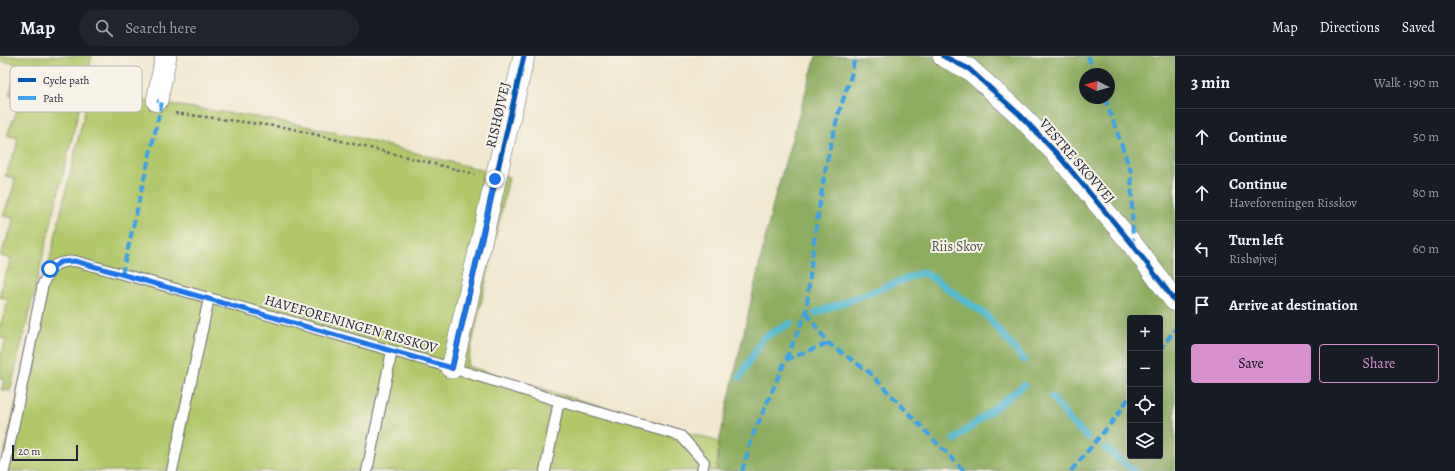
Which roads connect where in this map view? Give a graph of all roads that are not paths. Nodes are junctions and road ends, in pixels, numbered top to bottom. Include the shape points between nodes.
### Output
1 (166, 56) edge
2 (524, 56) edge
3 (943, 56) edge
4 (162, 107) road end
5 (209, 298) junction
6 (1175, 301) edge
7 (392, 352) junction
8 (452, 368) junction
9 (559, 401) junction
10 (4, 471) edge
11 (172, 471) edge
12 (367, 471) edge
13 (545, 471) edge
14 (702, 471) edge

1 - 4 street
2 - 8 street, RISHØJVEJ
3 - 6 street, VESTRE SKOVVEJ via 968,68 1026,121 1058,155 1133,245
5 - 7 lane, HAVEFORENINGEN RISSKOV
5 - 10 lane, HAVEFORENINGEN RISSKOV via 75,261 61,262 50,269 43,284
5 - 11 lane
7 - 8 lane, HAVEFORENINGEN RISSKOV
7 - 12 lane
8 - 9 lane, HAVEFORENINGEN RISSKOV
9 - 13 lane
9 - 14 lane, HAVEFORENINGEN RISSKOV via 681,436 704,462

